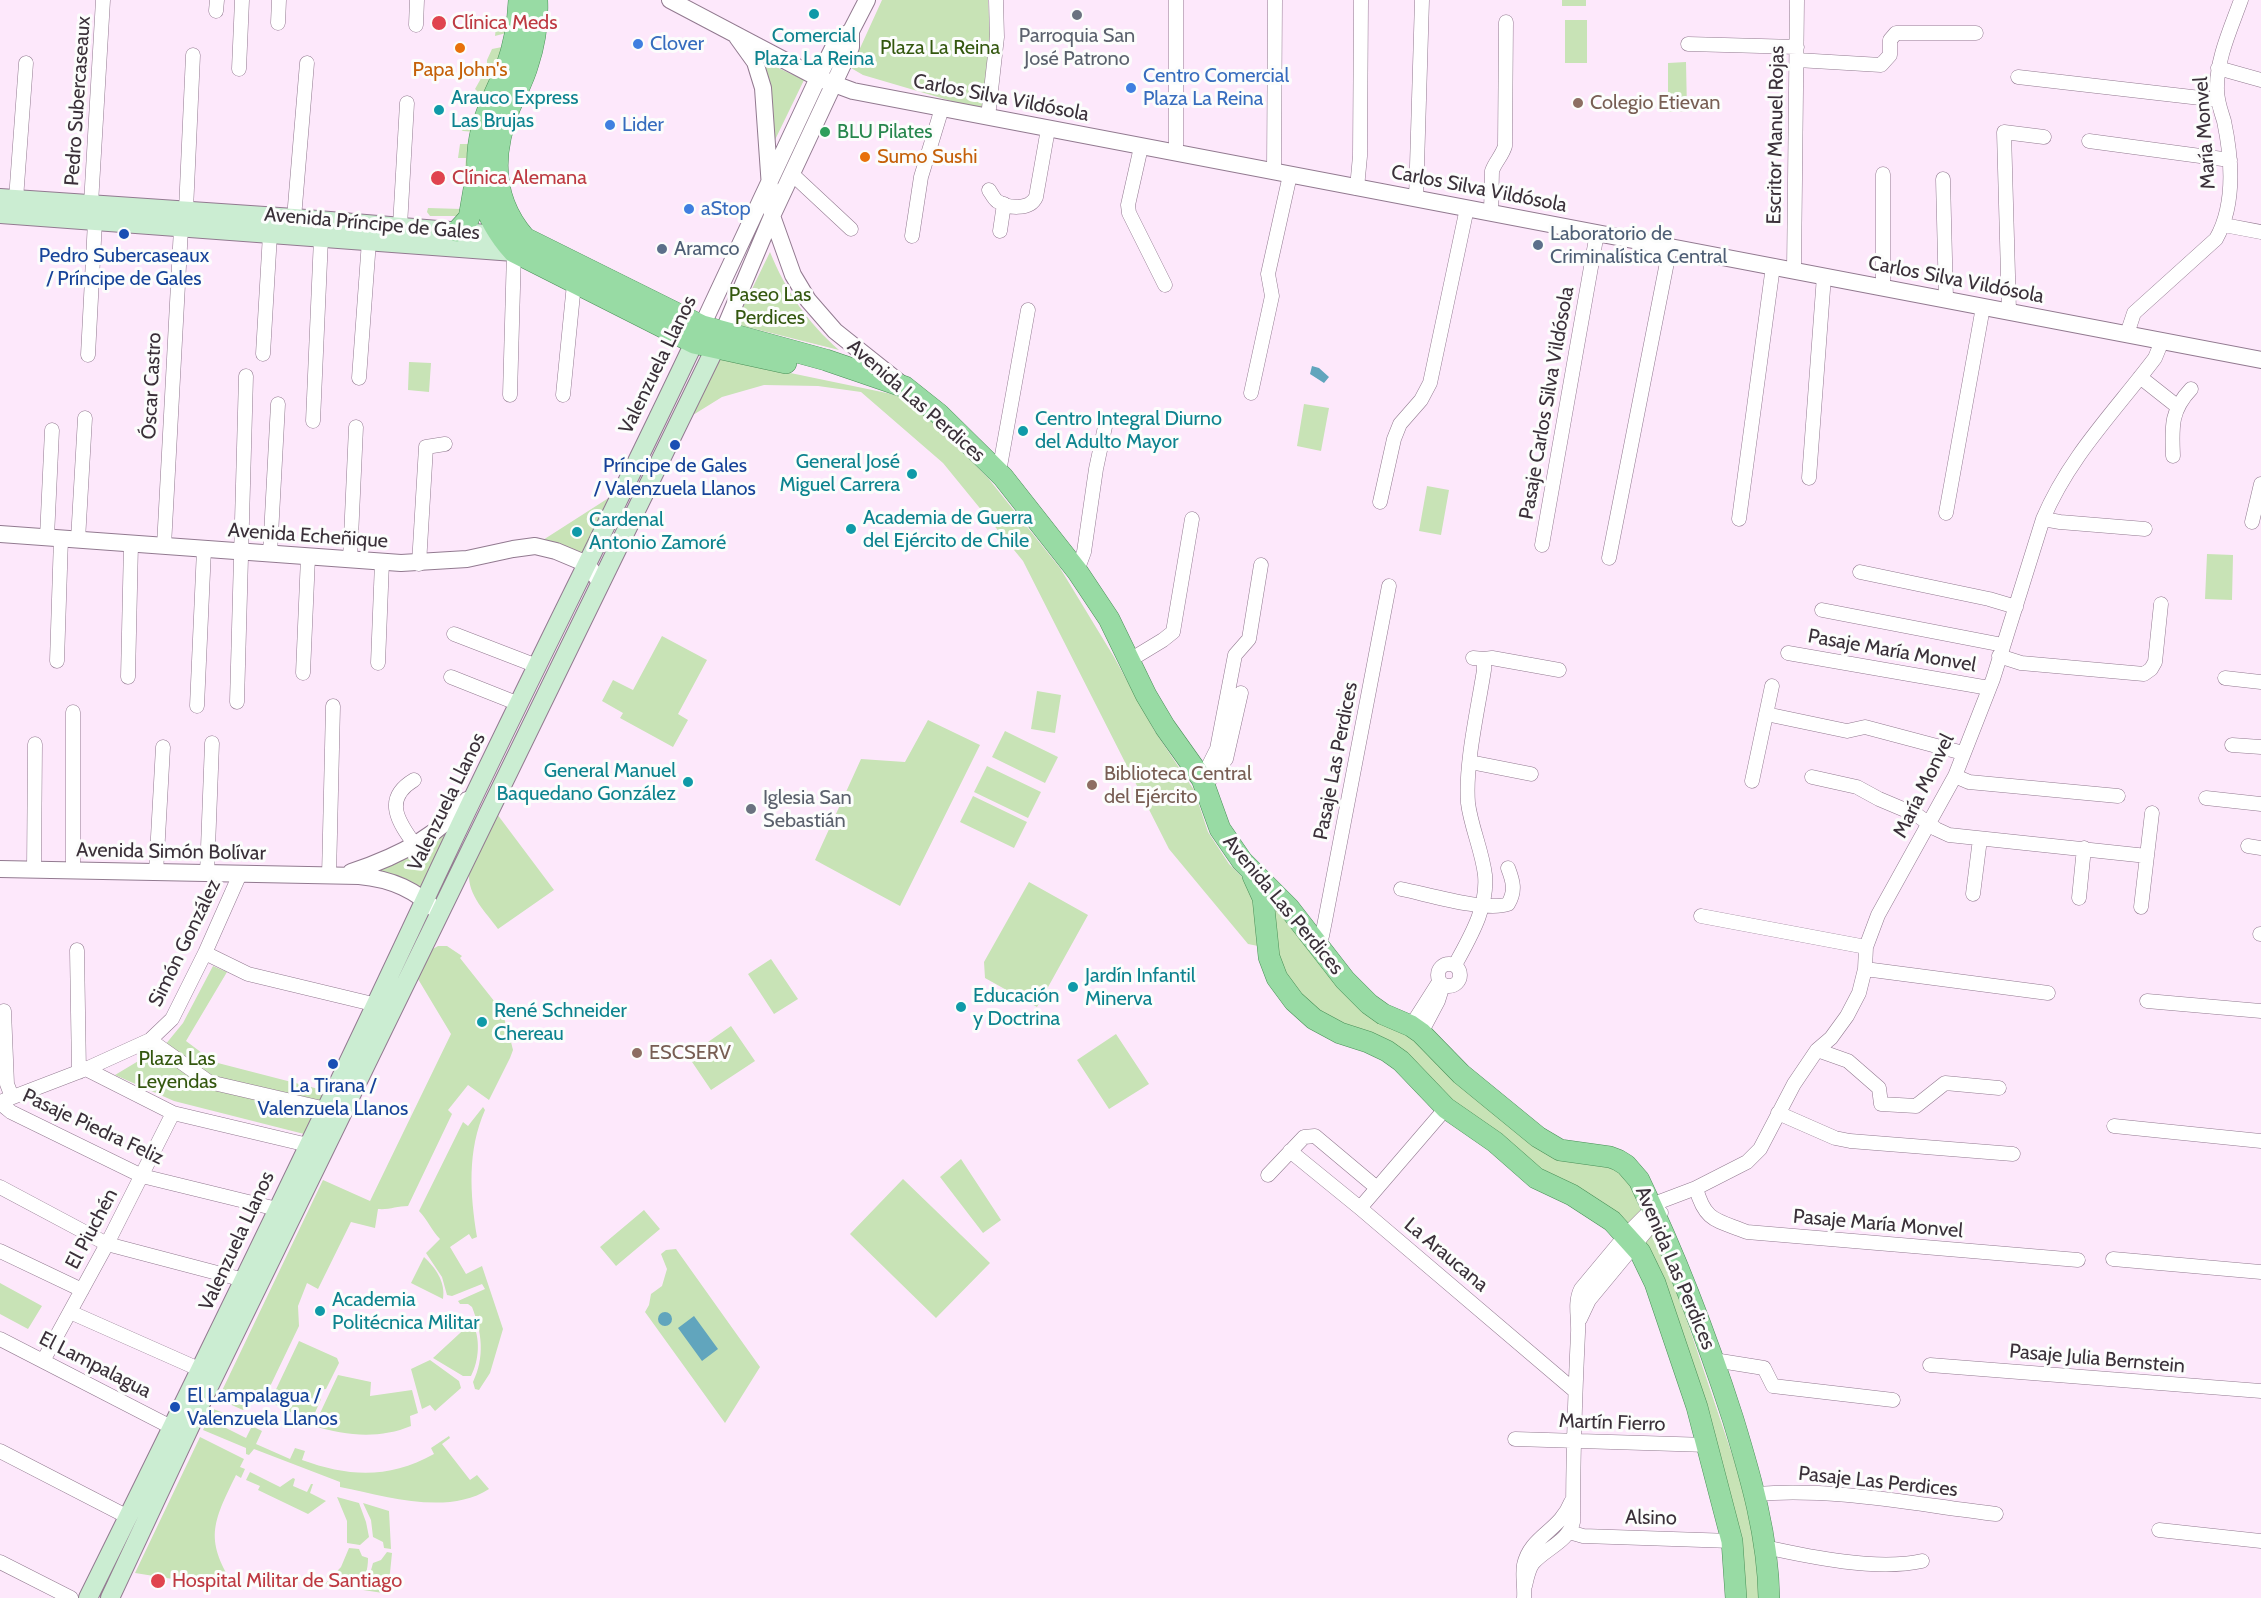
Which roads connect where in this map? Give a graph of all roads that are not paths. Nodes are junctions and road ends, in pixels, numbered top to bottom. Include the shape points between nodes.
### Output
1 (103, 0) edge
2 (242, 0) edge
3 (279, 0) edge
4 (417, 0) edge
5 (519, 0) edge
6 (537, 0) edge
7 (867, 0) edge
8 (996, 0) edge
9 (1176, 0) edge
10 (1275, 0) edge
11 (1361, 0) edge
12 (1422, 0) edge
13 (1797, 0) edge
14 (2241, 0) edge
15 (682, 3) edge
16 (1506, 22) dead end
17 (278, 23) dead end
18 (416, 26) dead end
19 (1976, 33) dead end
20 (735, 34) junction
21 (1688, 44) dead end
22 (1797, 53) junction
23 (193, 55) dead end
24 (26, 63) dead end
25 (307, 63) dead end
26 (2218, 68) junction
27 (238, 69) dead end
28 (2018, 76) dead end
29 (2261, 80) edge
30 (826, 81) junction
31 (2218, 100) junction
32 (407, 103) dead end
33 (942, 108) junction
34 (988, 117) junction
35 (1048, 129) junction
36 (2044, 137) dead end
37 (2089, 141) dead end
38 (1141, 147) junction
39 (1176, 153) junction
40 (2230, 160) junction
41 (478, 162) junction
42 (1282, 173) junction
43 (792, 174) junction
44 (1883, 174) dead end
45 (1943, 179) dead end
46 (770, 183) junction
47 (1357, 188) junction
48 (989, 189) dead end
49 (8, 199) edge
50 (1416, 199) junction
51 (1004, 204) junction
52 (1467, 208) junction
53 (93, 213) junction
54 (1491, 213) junction
55 (0, 214) edge
56 (772, 216) junction
57 (294, 218) junction
58 (183, 219) junction
59 (2224, 225) junction
60 (400, 226) junction
61 (850, 229) dead end
62 (457, 231) junction
63 (1000, 231) dead end
64 (2261, 232) edge
65 (1597, 233) junction
66 (270, 234) junction
67 (500, 235) junction
68 (912, 236) dead end
69 (321, 238) junction
70 (369, 242) junction
71 (520, 245) junction
72 (1670, 247) junction
73 (1773, 266) junction
74 (1794, 270) junction
75 (1824, 276) junction
76 (574, 284) junction
77 (1165, 285) dead end
78 (1883, 287) junction
79 (1946, 299) junction
80 (1983, 306) junction
81 (1028, 309) dead end
82 (2008, 311) junction
83 (2127, 334) junction
84 (698, 335) junction
85 (719, 340) junction
86 (2162, 341) junction
87 (263, 354) dead end
88 (88, 355) dead end
89 (2261, 360) edge
90 (246, 376) dead end
91 (2140, 377) junction
92 (359, 378) dead end
93 (905, 387) junction
94 (2192, 389) dead end
95 (1251, 393) dead end
96 (510, 395) dead end
97 (563, 395) dead end
98 (278, 404) dead end
99 (2178, 407) junction
100 (85, 418) dead end
101 (313, 421) dead end
102 (1106, 422) dead end
103 (356, 426) dead end
104 (52, 430) dead end
105 (445, 444) dead end
106 (2173, 456) dead end
107 (999, 472) junction
108 (1809, 478) dead end
109 (2261, 484) edge
110 (1380, 502) dead end
111 (1946, 513) dead end
112 (1192, 519) dead end
113 (1739, 519) dead end
114 (2043, 519) junction
115 (2252, 522) dead end
116 (2145, 529) dead end
117 (0, 534) edge
118 (54, 538) junction
119 (78, 540) junction
120 (131, 544) junction
121 (1542, 545) dead end
122 (164, 546) junction
123 (204, 549) junction
124 (242, 552) junction
125 (270, 554) junction
126 (308, 557) junction
127 (1609, 558) dead end
128 (350, 560) junction
129 (382, 562) junction
130 (419, 564) junction
131 (587, 564) junction
132 (1261, 566) dead end
133 (1077, 571) junction
134 (1860, 572) dead end
135 (600, 582) junction
136 (1389, 586) dead end
137 (2162, 604) dead end
138 (2016, 608) junction
139 (1822, 610) dead end
140 (454, 634) dead end
141 (2001, 651) junction
142 (1788, 653) dead end
143 (1130, 660) junction
144 (57, 661) dead end
145 (378, 663) dead end
146 (537, 666) junction
147 (1559, 670) dead end
148 (303, 673) dead end
149 (128, 677) dead end
150 (451, 677) dead end
151 (2225, 678) dead end
152 (2261, 682) edge
153 (1772, 686) dead end
154 (1989, 688) junction
155 (1241, 693) dead end
156 (237, 702) dead end
157 (519, 704) junction
158 (197, 706) dead end
159 (333, 706) dead end
160 (73, 712) dead end
161 (1766, 714) junction
162 (212, 743) dead end
163 (35, 744) dead end
164 (2232, 745) dead end
165 (163, 747) dead end
166 (2261, 747) edge
167 (1963, 753) junction
168 (1470, 762) junction
169 (487, 771) junction
170 (1531, 774) dead end
171 (1955, 776) junction
172 (1812, 777) dead end
173 (414, 780) dead end
174 (1752, 781) dead end
175 (1203, 783) junction
176 (2118, 796) dead end
177 (2206, 798) dead end
178 (2261, 804) edge
179 (2152, 813) dead end
180 (1930, 824) junction
181 (1980, 839) junction
182 (414, 845) junction
183 (2084, 849) junction
184 (2146, 856) junction
185 (1242, 861) junction
186 (1508, 868) dead end
187 (0, 869) edge
188 (34, 870) junction
189 (73, 871) junction
190 (156, 873) junction
191 (207, 874) junction
192 (240, 874) junction
193 (335, 876) junction
194 (1401, 889) dead end
195 (1973, 894) dead end
196 (2079, 898) dead end
197 (425, 900) junction
198 (1483, 905) junction
199 (2141, 907) dead end
200 (1289, 908) junction
201 (439, 913) junction
202 (1265, 913) junction
203 (1701, 916) dead end
204 (1317, 942) junction
205 (1866, 947) junction
206 (76, 950) dead end
207 (205, 953) junction
208 (1864, 969) junction
209 (2048, 993) dead end
210 (2147, 1001) dead end
211 (376, 1005) junction
212 (4, 1011) dead end
213 (2261, 1011) edge
214 (1416, 1029) junction
215 (150, 1040) junction
216 (1818, 1050) junction
217 (82, 1070) junction
218 (1999, 1088) dead end
219 (4, 1101) edge
220 (1446, 1108) junction
221 (326, 1109) junction
222 (173, 1113) junction
223 (1778, 1113) junction
224 (2114, 1126) dead end
225 (2261, 1141) edge
226 (308, 1145) junction
227 (1290, 1151) junction
228 (2013, 1154) dead end
229 (1268, 1175) dead end
230 (142, 1176) junction
231 (0, 1187) edge
232 (1377, 1188) junction
233 (1696, 1188) junction
234 (1360, 1208) junction
235 (1659, 1208) junction
236 (277, 1209) junction
237 (1630, 1239) junction
238 (107, 1244) junction
239 (0, 1251) edge
240 (2113, 1259) dead end
241 (2078, 1260) dead end
242 (2261, 1272) edge
243 (244, 1280) junction
244 (82, 1290) junction
245 (70, 1312) junction
246 (0, 1339) edge
247 (1714, 1360) junction
248 (43, 1361) junction
249 (1930, 1365) dead end
250 (201, 1370) junction
251 (1575, 1391) junction
252 (2261, 1391) edge
253 (1893, 1400) dead end
254 (171, 1427) junction
255 (1515, 1440) dead end
256 (1575, 1441) junction
257 (1708, 1445) junction
258 (0, 1451) edge
259 (1574, 1494) junction
260 (1756, 1494) junction
261 (1996, 1514) dead end
262 (128, 1517) junction
263 (2159, 1530) dead end
264 (1569, 1532) junction
265 (1732, 1541) junction
266 (2261, 1541) edge
267 (1765, 1547) junction
268 (1922, 1561) dead end
269 (0, 1562) edge
270 (1525, 1592) edge
271 (71, 1598) edge
272 (88, 1598) edge
273 (110, 1598) edge
274 (1736, 1598) edge
275 (1769, 1598) edge

1 - 53 street, Pedro Subercaseaux
2 - 27 street
3 - 17 street
4 - 18 street
5 - 41 main road via 512,47 482,127
6 - 71 main road via 530,57 503,126 498,154 503,204
7 - 30 street, Valenzuela Llanos via 851,31 851,47
8 - 34 street via 997,37
9 - 39 street
10 - 42 street
11 - 47 street
12 - 50 street
13 - 22 street, Escritor Manuel Rojas
14 - 26 street, María Monvel
15 - 20 street, Carlos Silva Vildósola
16 - 54 street via 1505,147 1492,171
19 - 22 street via 1896,33 1890,40 1890,55 1881,65
20 - 30 street, Carlos Silva Vildósola
20 - 46 street, Carlos Silva Vildósola via 755,62 763,88
21 - 22 street
22 - 74 street, Escritor Manuel Rojas
23 - 58 street, Óscar Castro
24 - 49 street
25 - 57 street
26 - 29 street
26 - 31 street, María Monvel
28 - 31 street
30 - 33 street, Carlos Silva Vildósola via 854,91
30 - 43 street, Valenzuela Llanos
30 - 46 street, Valenzuela Llanos
31 - 40 street, María Monvel
32 - 60 street
33 - 34 street, Carlos Silva Vildósola
33 - 68 street via 921,177
34 - 35 street, Carlos Silva Vildósola
35 - 38 street, Carlos Silva Vildósola
35 - 51 street via 1034,201 1025,207
36 - 82 street via 2004,132
37 - 40 street
38 - 39 street, Carlos Silva Vildósola
38 - 77 street via 1129,213
39 - 42 street, Carlos Silva Vildósola
40 - 59 street, María Monvel
41 - 62 main road via 472,209
41 - 67 main road via 484,206
42 - 47 street, Carlos Silva Vildósola
42 - 95 street via 1268,274 1272,296
43 - 56 street, Valenzuela Llanos
43 - 61 street
44 - 78 street
45 - 79 street
46 - 56 street, Avenida Las Perdices
46 - 84 street, Valenzuela Llanos
47 - 50 street, Carlos Silva Vildósola
48 - 51 street via 996,201
49 - 53 main road, Avenida Príncipe de Gales
50 - 52 street, Carlos Silva Vildósola
51 - 63 street
52 - 54 street, Carlos Silva Vildósola
52 - 110 street via 1431,383 1400,424
53 - 55 main road, Avenida Príncipe de Gales
53 - 58 main road, Avenida Príncipe de Gales
53 - 88 street, Pedro Subercaseaux
54 - 65 street, Carlos Silva Vildósola
56 - 85 street, Valenzuela Llanos
56 - 93 street, Avenida Las Perdices via 793,275 817,312 852,346
57 - 58 main road, Avenida Príncipe de Gales
57 - 60 main road, Avenida Príncipe de Gales
58 - 66 main road, Avenida Príncipe de Gales
58 - 122 street, Óscar Castro
59 - 64 street
59 - 83 street via 2216,239 2134,313
60 - 62 main road, Avenida Príncipe de Gales
62 - 67 main road, Avenida Príncipe de Gales
65 - 72 street, Carlos Silva Vildósola
65 - 121 street, Pasaje Carlos Silva Vildósola
66 - 69 main road, Avenida Príncipe de Gales
66 - 87 street
67 - 71 main road
69 - 70 main road, Avenida Príncipe de Gales
69 - 101 street
70 - 71 main road, Avenida Príncipe de Gales
70 - 92 street
71 - 76 main road, Avenida Príncipe de Gales
71 - 84 main road, Avenida Príncipe de Gales
71 - 96 street
72 - 73 street, Carlos Silva Vildósola
72 - 127 street
73 - 74 street, Carlos Silva Vildósola
73 - 113 street
74 - 75 street, Carlos Silva Vildósola
75 - 78 street, Carlos Silva Vildósola
75 - 108 street
76 - 84 main road, Avenida Príncipe de Gales
76 - 97 street
78 - 79 street, Carlos Silva Vildósola
79 - 80 street, Carlos Silva Vildósola
80 - 82 street, Carlos Silva Vildósola
80 - 111 street
81 - 107 street
82 - 83 street, Carlos Silva Vildósola
83 - 86 street, Carlos Silva Vildósola
84 - 85 main road, Avenida Príncipe de Gales
84 - 131 main road, Valenzuela Llanos
85 - 93 main road, Avenida Príncipe de Gales via 826,360
85 - 135 main road, Valenzuela Llanos
86 - 89 street, Carlos Silva Vildósola
86 - 91 street, María Monvel
90 - 124 street
91 - 99 street
91 - 114 street, María Monvel via 2073,461
93 - 107 main road, Avenida Las Perdices
94 - 99 street
98 - 125 street
99 - 106 street via 2172,422
100 - 119 street
102 - 133 street via 1084,552
103 - 128 street
104 - 118 street
105 - 130 street via 426,447
107 - 133 main road, Avenida Las Perdices
109 - 115 street
112 - 143 street via 1173,632
114 - 116 street
114 - 138 street, María Monvel
117 - 118 street, Avenida Echeñique
118 - 119 street, Avenida Echeñique
118 - 144 street
119 - 120 street, Avenida Echeñique
120 - 122 street, Avenida Echeñique
120 - 149 street
122 - 123 street, Avenida Echeñique
123 - 124 street, Avenida Echeñique
123 - 158 street
124 - 125 street, Avenida Echeñique
124 - 156 street
125 - 126 street, Avenida Echeñique
126 - 128 street, Avenida Echeñique
126 - 148 street
128 - 129 street, Avenida Echeñique
129 - 130 street, Avenida Echeñique
129 - 145 street
130 - 131 street, Avenida Echeñique via 535,546
131 - 135 street
131 - 146 main road, Valenzuela Llanos
132 - 175 street via 1249,639 1235,656 1216,749
133 - 143 main road, Avenida Las Perdices
134 - 138 street
135 - 201 main road, Valenzuela Llanos
136 - 204 street, Pasaje Las Perdices via 1326,921
137 - 141 street, Pasaje María Monvel via 2155,662 2144,674 2021,663
138 - 141 street, María Monvel
139 - 141 street, Pasaje María Monvel
140 - 146 street
141 - 154 street, María Monvel
142 - 154 street, Pasaje María Monvel
143 - 175 main road, Avenida Las Perdices via 1146,695
146 - 157 main road, Valenzuela Llanos
147 - 168 street via 1478,659
150 - 157 street
151 - 152 street
153 - 161 street
154 - 167 street, María Monvel
155 - 175 street via 1226,759
157 - 169 main road, Valenzuela Llanos
159 - 193 street
160 - 189 street
161 - 167 street via 1847,731 1865,727
161 - 174 street
162 - 191 street
163 - 188 street
164 - 166 street
165 - 190 street
167 - 171 street, María Monvel
168 - 170 street
168 - 198 street via 1468,804 1485,875
169 - 182 street, Avenida Simón Bolívar via 457,814
169 - 197 main road, Valenzuela Llanos
171 - 176 street via 1969,782
171 - 180 street, María Monvel
172 - 180 street via 1857,787
173 - 182 street via 401,791 396,808 398,821
175 - 185 main road, Avenida Las Perdices via 1220,829
177 - 178 street
179 - 184 street
180 - 181 street via 1949,835
180 - 205 street, María Monvel via 1878,915
181 - 183 street
181 - 195 street
182 - 193 street, Avenida Simón Bolívar via 382,861
183 - 184 street
183 - 196 street
184 - 199 street
185 - 200 main road, Avenida Las Perdices
185 - 202 main road via 1260,889
186 - 198 street via 1514,882 1508,904
187 - 188 street, Avenida Simón Bolívar
188 - 189 street, Avenida Simón Bolívar
189 - 190 street, Avenida Simón Bolívar
190 - 191 street, Avenida Simón Bolívar
191 - 192 street, Avenida Simón Bolívar
192 - 193 street, Avenida Simón Bolívar
192 - 207 street, Simón González
193 - 197 street, Avenida Simón Bolívar via 394,882
194 - 198 street
197 - 201 street, Avenida Simón Bolívar
197 - 211 main road, Valenzuela Llanos
198 - 214 street via 1477,925 1455,965 1459,981 1454,985 1441,983 1438,1001
200 - 202 main road via 1269,907
200 - 204 main road, Avenida Las Perdices
201 - 273 main road, Valenzuela Llanos
202 - 220 main road via 1269,957 1277,978 1294,1001 1340,1034 1388,1051
203 - 205 street
204 - 214 main road, Avenida Las Perdices via 1369,1004
205 - 208 street, María Monvel
206 - 217 street
207 - 211 street via 248,974
207 - 215 street, Simón González via 172,1019
208 - 209 street
208 - 216 street, María Monvel via 1859,993 1847,1016
210 - 213 street
211 - 221 main road, Valenzuela Llanos
212 - 219 street via 8,1084
214 - 235 main road, Avenida Las Perdices via 1461,1074 1538,1137 1560,1150 1610,1157 1626,1165
215 - 217 street, Simón González
215 - 221 street via 208,1082
216 - 218 street via 1848,1061 1879,1088 1881,1104 1916,1106 1945,1083
216 - 223 street, María Monvel
217 - 219 street, Simón González
217 - 222 street
219 - 230 street, Pasaje Piedra Feliz via 11,1112
220 - 232 street
220 - 237 main road via 1495,1142 1536,1178 1586,1203
221 - 226 main road, Valenzuela Llanos
222 - 226 street
222 - 230 street, El Piuchén
223 - 228 street via 1850,1141
223 - 233 street, María Monvel via 1760,1149 1747,1162
224 - 225 street
226 - 236 main road, Valenzuela Llanos
227 - 229 street
227 - 232 street via 1304,1137 1315,1136
227 - 234 street, La Araucana
230 - 236 street, Pasaje Piedra Feliz
230 - 238 street, El Piuchén
231 - 238 street
232 - 234 street
233 - 235 street, María Monvel
233 - 241 street, Pasaje María Monvel via 1708,1215 1747,1232
234 - 251 street, La Araucana
235 - 237 street, María Monvel
235 - 247 main road, Avenida Las Perdices
236 - 243 main road, Valenzuela Llanos
237 - 251 street, María Monvel via 1577,1297
237 - 257 main road via 1655,1283
238 - 243 street
238 - 244 street, El Piuchén
239 - 244 street
240 - 242 street
243 - 250 main road, Valenzuela Llanos
244 - 245 street, El Piuchén
245 - 248 street, El Piuchén
245 - 250 street
246 - 248 street, El Lampalagua
247 - 253 street via 1764,1368 1773,1386
247 - 260 main road, Avenida Las Perdices
248 - 254 street, El Lampalagua
249 - 252 street, Pasaje Julia Bernstein
250 - 254 main road, Valenzuela Llanos
251 - 256 street, María Monvel
254 - 262 main road, Valenzuela Llanos
255 - 256 street, Martín Fierro
256 - 257 street, Martín Fierro
256 - 259 street, María Monvel
257 - 265 main road
258 - 262 street
259 - 264 street, María Monvel
259 - 270 street, María Monvel via 1560,1522 1531,1548 1524,1563
260 - 261 street, Pasaje Las Perdices via 1840,1495
260 - 267 main road, Avenida Las Perdices
262 - 272 main road, Valenzuela Llanos
263 - 266 street
264 - 265 street, Alsino via 1583,1536
264 - 270 street, María Monvel via 1533,1563
265 - 274 main road
267 - 268 street via 1823,1559 1905,1565
267 - 275 main road, Avenida Las Perdices
269 - 271 street

